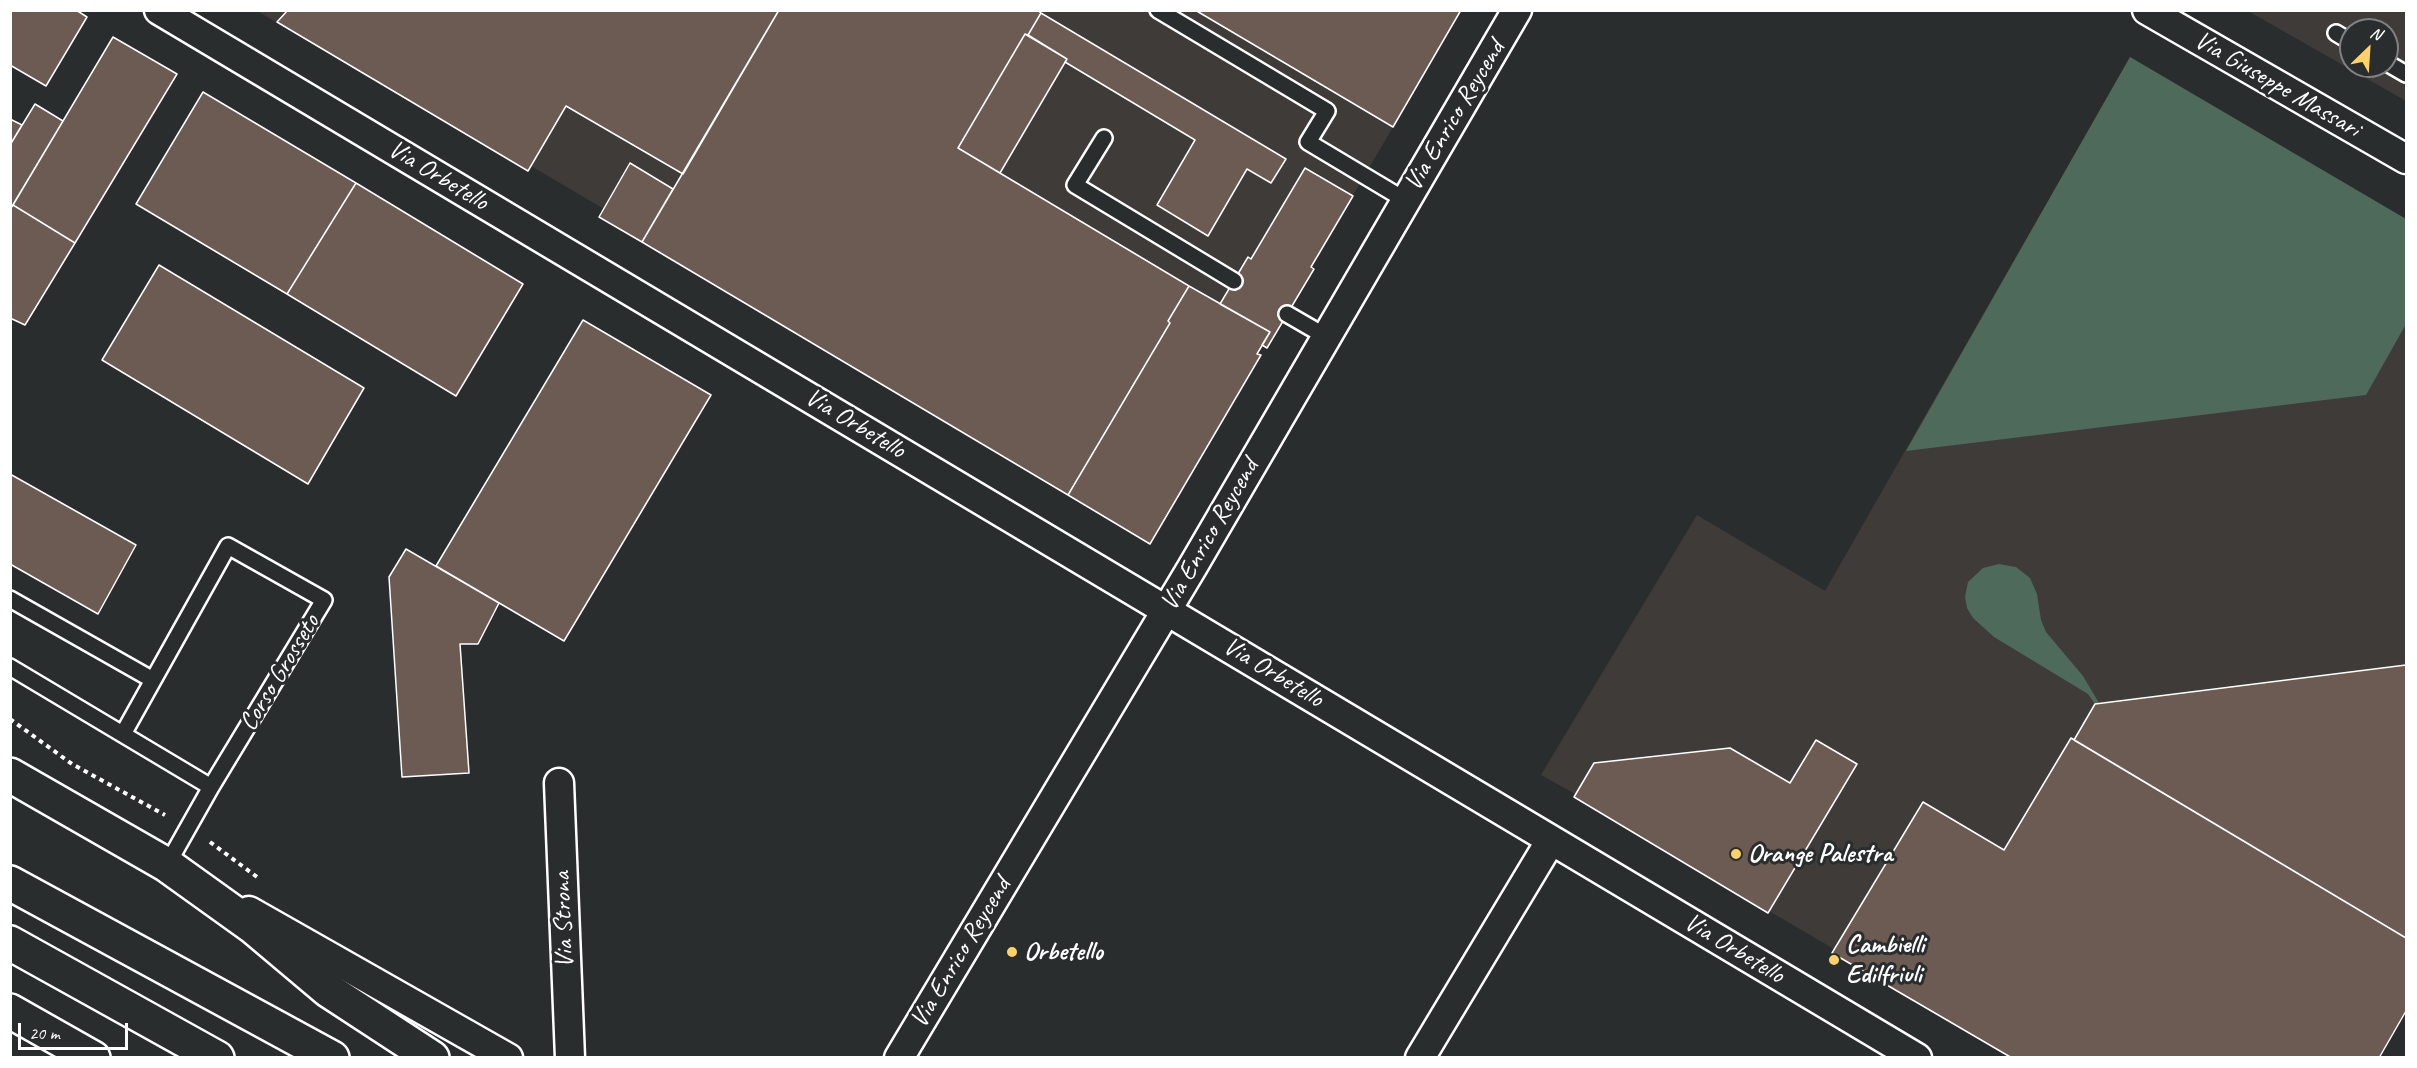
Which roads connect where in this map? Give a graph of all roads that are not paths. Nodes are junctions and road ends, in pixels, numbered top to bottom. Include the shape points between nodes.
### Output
1 (159, 10) edge
2 (1158, 10) edge
3 (1517, 10) edge
4 (2146, 10) edge
5 (2336, 33) dead end
6 (2339, 35) edge
7 (1104, 138) dead end
8 (2406, 159) edge
9 (1405, 200) junction
10 (1234, 281) dead end
11 (1287, 314) dead end
12 (1325, 336) junction
13 (10, 599) edge
14 (1166, 609) junction
15 (10, 667) edge
16 (153, 680) junction
17 (123, 735) junction
18 (10, 775) edge
19 (559, 783) dead end
20 (211, 787) junction
21 (1551, 840) junction
22 (167, 865) junction
23 (10, 883) edge
24 (10, 943) edge
25 (10, 1011) edge
26 (90, 1057) edge
27 (217, 1058) edge
28 (332, 1058) edge
29 (432, 1058) edge
30 (508, 1058) edge
31 (570, 1058) edge
32 (899, 1058) edge
33 (1420, 1058) edge
34 (1917, 1058) edge

1 - 14 street, Via Orbetello
2 - 9 lane via 1327,111 1308,142
3 - 9 street, Via Enrico Reycend
4 - 8 street, Via Giuseppe Massari
5 - 6 lane
7 - 10 lane via 1075,185
9 - 12 street, Via Enrico Reycend
11 - 12 lane
12 - 14 street, Via Enrico Reycend
13 - 16 lane
14 - 21 street, Via Orbetello
14 - 32 street, Via Enrico Reycend
15 - 17 lane
16 - 17 lane, Corso Grosseto
16 - 20 lane, Corso Grosseto via 228,546 324,600
17 - 20 lane
18 - 22 main road
19 - 31 street, Via Strona
20 - 22 lane, Corso Grosseto
21 - 33 street
21 - 34 street, Via Orbetello
22 - 29 main road via 252,926 328,990
22 - 30 street
23 - 28 main road
24 - 27 main road
25 - 26 main road

